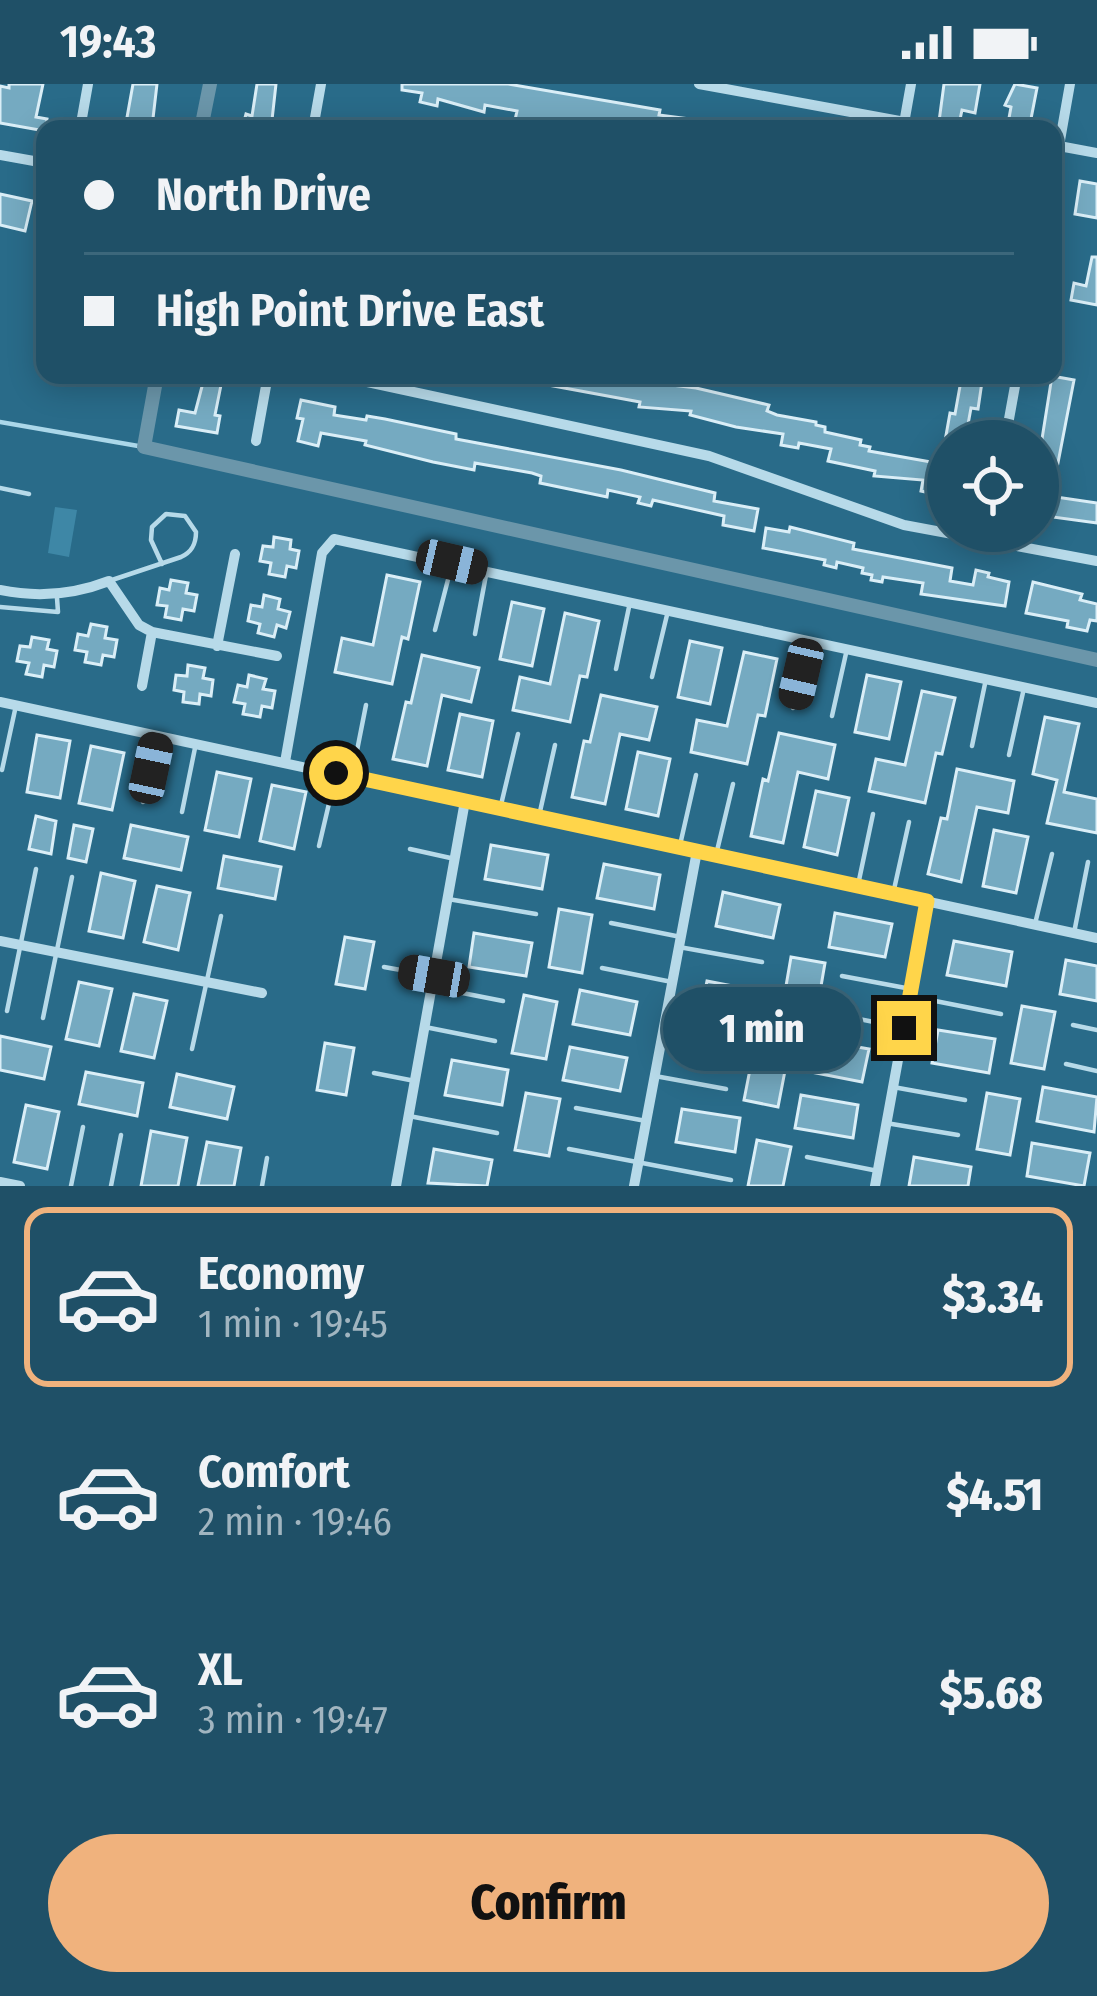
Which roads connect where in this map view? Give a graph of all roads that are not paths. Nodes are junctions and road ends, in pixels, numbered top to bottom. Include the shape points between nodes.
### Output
1 (88, 84) edge
2 (321, 84) edge
3 (699, 84) edge
4 (911, 84) edge
5 (1070, 84) edge
6 (82, 120) edge
7 (315, 120) edge
8 (879, 120) edge
9 (905, 120) edge
10 (1062, 129) edge
11 (1062, 147) edge
12 (1097, 153) edge
13 (0, 155) edge
14 (36, 161) edge
15 (266, 384) edge
16 (377, 384) edge
17 (1015, 384) edge
18 (1009, 420) edge
19 (256, 441) dead end
20 (0, 488) edge
21 (29, 494) dead end
22 (927, 528) edge
23 (1058, 552) edge
24 (235, 554) dead end
25 (1097, 561) edge
26 (452, 562) junction
27 (162, 564) junction
28 (487, 570) junction
29 (109, 581) junction
30 (0, 590) edge
31 (56, 594) junction
32 (631, 601) junction
33 (0, 607) edge
34 (668, 610) junction
35 (435, 630) dead end
36 (152, 632) junction
37 (475, 634) dead end
38 (809, 640) junction
39 (217, 646) junction
40 (847, 649) junction
41 (277, 656) dead end
42 (616, 670) dead end
43 (652, 677) dead end
44 (986, 679) junction
45 (142, 686) dead end
46 (1024, 688) junction
47 (0, 702) edge
48 (1097, 704) edge
49 (16, 705) junction
50 (366, 705) dead end
51 (793, 709) dead end
52 (832, 716) dead end
53 (158, 734) junction
54 (518, 734) dead end
55 (196, 742) junction
56 (555, 745) dead end
57 (972, 746) dead end
58 (1009, 755) dead end
59 (285, 762) junction
60 (2, 770) edge
61 (336, 773) junction
62 (696, 775) dead end
63 (352, 776) junction
64 (733, 784) dead end
65 (466, 801) junction
66 (143, 802) dead end
67 (500, 809) junction
68 (182, 812) dead end
69 (873, 814) dead end
70 (539, 817) junction
71 (909, 822) dead end
72 (319, 846) dead end
73 (679, 848) junction
74 (410, 849) dead end
75 (697, 851) junction
76 (1052, 854) dead end
77 (716, 855) junction
78 (455, 859) junction
79 (1088, 862) dead end
80 (36, 869) dead end
81 (72, 877) dead end
82 (858, 886) junction
83 (893, 893) junction
84 (448, 898) junction
85 (927, 901) junction
86 (536, 914) dead end
87 (221, 916) dead end
88 (610, 923) dead end
89 (1035, 925) junction
90 (1074, 933) junction
91 (1097, 938) edge
92 (0, 941) edge
93 (680, 942) junction
94 (20, 945) junction
95 (56, 952) junction
96 (763, 962) dead end
97 (384, 967) dead end
98 (602, 968) dead end
99 (842, 976) dead end
100 (433, 981) junction
101 (207, 982) junction
102 (672, 982) junction
103 (262, 993) dead end
104 (910, 993) junction
105 (503, 1001) dead end
106 (7, 1011) dead end
107 (834, 1014) dead end
108 (1001, 1014) dead end
109 (43, 1018) dead end
110 (1072, 1025) dead end
111 (424, 1028) junction
112 (904, 1028) junction
113 (1097, 1030) edge
114 (663, 1032) junction
115 (495, 1041) dead end
116 (735, 1046) dead end
117 (192, 1049) dead end
118 (1066, 1064) dead end
119 (1097, 1071) edge
120 (374, 1073) dead end
121 (655, 1076) junction
122 (415, 1081) junction
123 (893, 1087) junction
124 (726, 1089) dead end
125 (965, 1100) dead end
126 (576, 1108) dead end
127 (409, 1116) junction
128 (646, 1121) junction
129 (886, 1123) junction
130 (83, 1127) dead end
131 (497, 1133) dead end
132 (122, 1135) dead end
133 (958, 1136) dead end
134 (569, 1149) dead end
135 (807, 1157) dead end
136 (267, 1158) dead end
137 (639, 1162) junction
138 (878, 1171) junction
139 (731, 1180) dead end
140 (0, 1182) edge
141 (20, 1186) edge
142 (71, 1186) edge
143 (111, 1186) edge
144 (262, 1186) edge
145 (396, 1186) edge
146 (634, 1186) edge
147 (875, 1186) edge

1 - 6 street
2 - 7 street
3 - 8 street
4 - 9 street
5 - 10 street
11 - 12 street
13 - 14 street
15 - 19 street
16 - 22 street via 709,456
17 - 18 street
20 - 21 lane
23 - 25 street
24 - 39 street
26 - 28 street
26 - 35 lane
26 - 59 street via 344,538 326,544
27 - 27 lane via 194,544 185,516 166,514 152,527
27 - 29 lane
28 - 32 street
28 - 37 lane
29 - 31 street
29 - 36 street
30 - 31 street
31 - 33 lane via 58,612
32 - 34 street
32 - 42 lane
34 - 38 street
34 - 43 lane
36 - 39 street
36 - 45 street
38 - 40 street
38 - 51 lane
39 - 41 street
40 - 44 street
40 - 52 lane
44 - 46 street
44 - 57 lane
46 - 48 street
46 - 58 lane
47 - 49 street
49 - 53 street
49 - 60 lane
50 - 63 lane
53 - 55 street
53 - 66 lane
54 - 67 lane
55 - 59 street
55 - 68 lane
56 - 70 lane
59 - 61 street
61 - 63 street
61 - 72 lane
62 - 73 lane
63 - 65 street
64 - 77 lane
65 - 67 street
65 - 78 street
67 - 70 street
69 - 82 lane
70 - 73 street
71 - 83 lane
73 - 75 street
74 - 78 lane
75 - 77 street
75 - 93 street
76 - 89 lane
77 - 82 street
78 - 84 street
79 - 90 lane
80 - 94 lane
81 - 95 lane
82 - 83 street
83 - 85 street
84 - 86 lane
84 - 100 street
85 - 89 street
85 - 104 street
87 - 101 lane
88 - 93 lane
89 - 90 street
90 - 91 street
92 - 94 street
93 - 96 lane
93 - 102 street
94 - 95 street
94 - 106 lane
95 - 101 street
95 - 109 lane
97 - 100 lane
98 - 102 lane
99 - 104 lane
100 - 105 lane
100 - 111 street
101 - 103 street
101 - 117 lane
102 - 114 street
104 - 108 lane
104 - 112 street
107 - 112 lane
110 - 113 lane
111 - 115 lane
111 - 122 street
112 - 123 street
114 - 116 lane
114 - 121 street
118 - 119 lane
120 - 122 lane
121 - 124 lane
121 - 128 street
122 - 127 street
123 - 125 lane
123 - 129 street
126 - 128 lane
127 - 131 lane
127 - 145 street
128 - 137 street
129 - 133 lane
129 - 138 street
130 - 142 lane
132 - 143 lane
134 - 137 lane
135 - 138 lane
136 - 144 lane
137 - 139 lane
137 - 146 street
138 - 147 street
140 - 141 street

